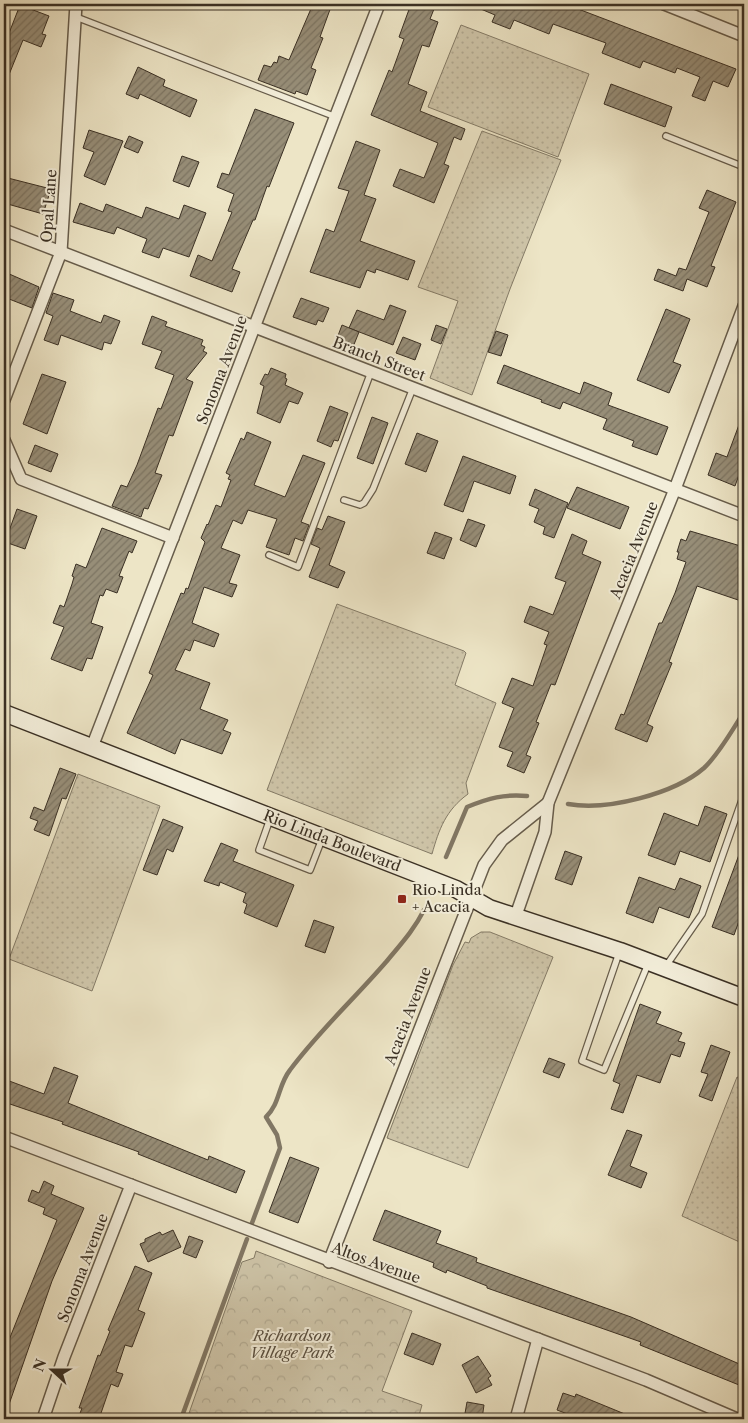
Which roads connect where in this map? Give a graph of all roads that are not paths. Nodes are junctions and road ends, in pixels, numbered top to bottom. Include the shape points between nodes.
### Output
1 (76, 4) edge
2 (380, 4) edge
3 (664, 4) edge
4 (76, 16) junction
5 (744, 36) edge
6 (336, 117) junction
7 (666, 136) dead end
8 (744, 167) edge
9 (4, 230) edge
10 (61, 252) junction
11 (744, 306) edge
12 (254, 327) junction
13 (372, 372) junction
14 (413, 388) junction
15 (4, 400) edge
16 (4, 440) edge
17 (675, 489) junction
18 (344, 500) dead end
19 (744, 516) edge
20 (173, 538) junction
21 (269, 556) dead end
22 (4, 714) edge
23 (92, 747) junction
24 (743, 797) edge
25 (548, 803) junction
26 (271, 817) junction
27 (323, 837) junction
28 (470, 898) junction
29 (515, 918) junction
30 (620, 950) junction
31 (649, 962) junction
32 (665, 968) junction
33 (744, 998) edge
34 (4, 1137) edge
35 (131, 1185) junction
36 (330, 1262) junction
37 (538, 1339) junction
38 (43, 1419) edge
39 (516, 1419) edge
40 (737, 1419) edge

1 - 4 street, Opal Lane
2 - 6 street, Sonoma Avenue
3 - 5 street
4 - 6 lane
4 - 10 street, Opal Lane
6 - 12 street, Sonoma Avenue
7 - 8 lane
9 - 10 street, Branch Street
10 - 12 street, Branch Street
10 - 15 street, Opal Lane
11 - 17 street, Acacia Avenue
12 - 13 street, Branch Street
12 - 20 street, Sonoma Avenue
13 - 14 street, Branch Street
13 - 21 lane via 298,567
14 - 17 street, Branch Street
14 - 18 lane via 373,489 360,505
16 - 20 street via 21,479
17 - 19 street, Branch Street
17 - 25 street, Acacia Avenue
20 - 23 street, Sonoma Avenue
22 - 23 main road, Rio Linda Boulevard
23 - 26 main road, Rio Linda Boulevard
24 - 32 lane via 702,914
25 - 28 street, Acacia Avenue via 502,840 484,865
25 - 29 street, Acacia Avenue via 546,832
26 - 27 main road, Rio Linda Boulevard
26 - 27 lane via 259,850 310,870
27 - 28 main road, Rio Linda Boulevard via 456,889
28 - 29 main road, Rio Linda Boulevard
28 - 36 street, Acacia Avenue
29 - 30 main road, Rio Linda Boulevard
30 - 31 main road, Rio Linda Boulevard
30 - 31 lane via 582,1061 604,1070
31 - 32 main road, Rio Linda Boulevard
32 - 33 main road, Rio Linda Boulevard
34 - 35 street, Altos Avenue
35 - 36 street, Altos Avenue
35 - 38 street, Sonoma Avenue
36 - 37 street, Altos Avenue
37 - 39 street
37 - 40 street, Altos Avenue

